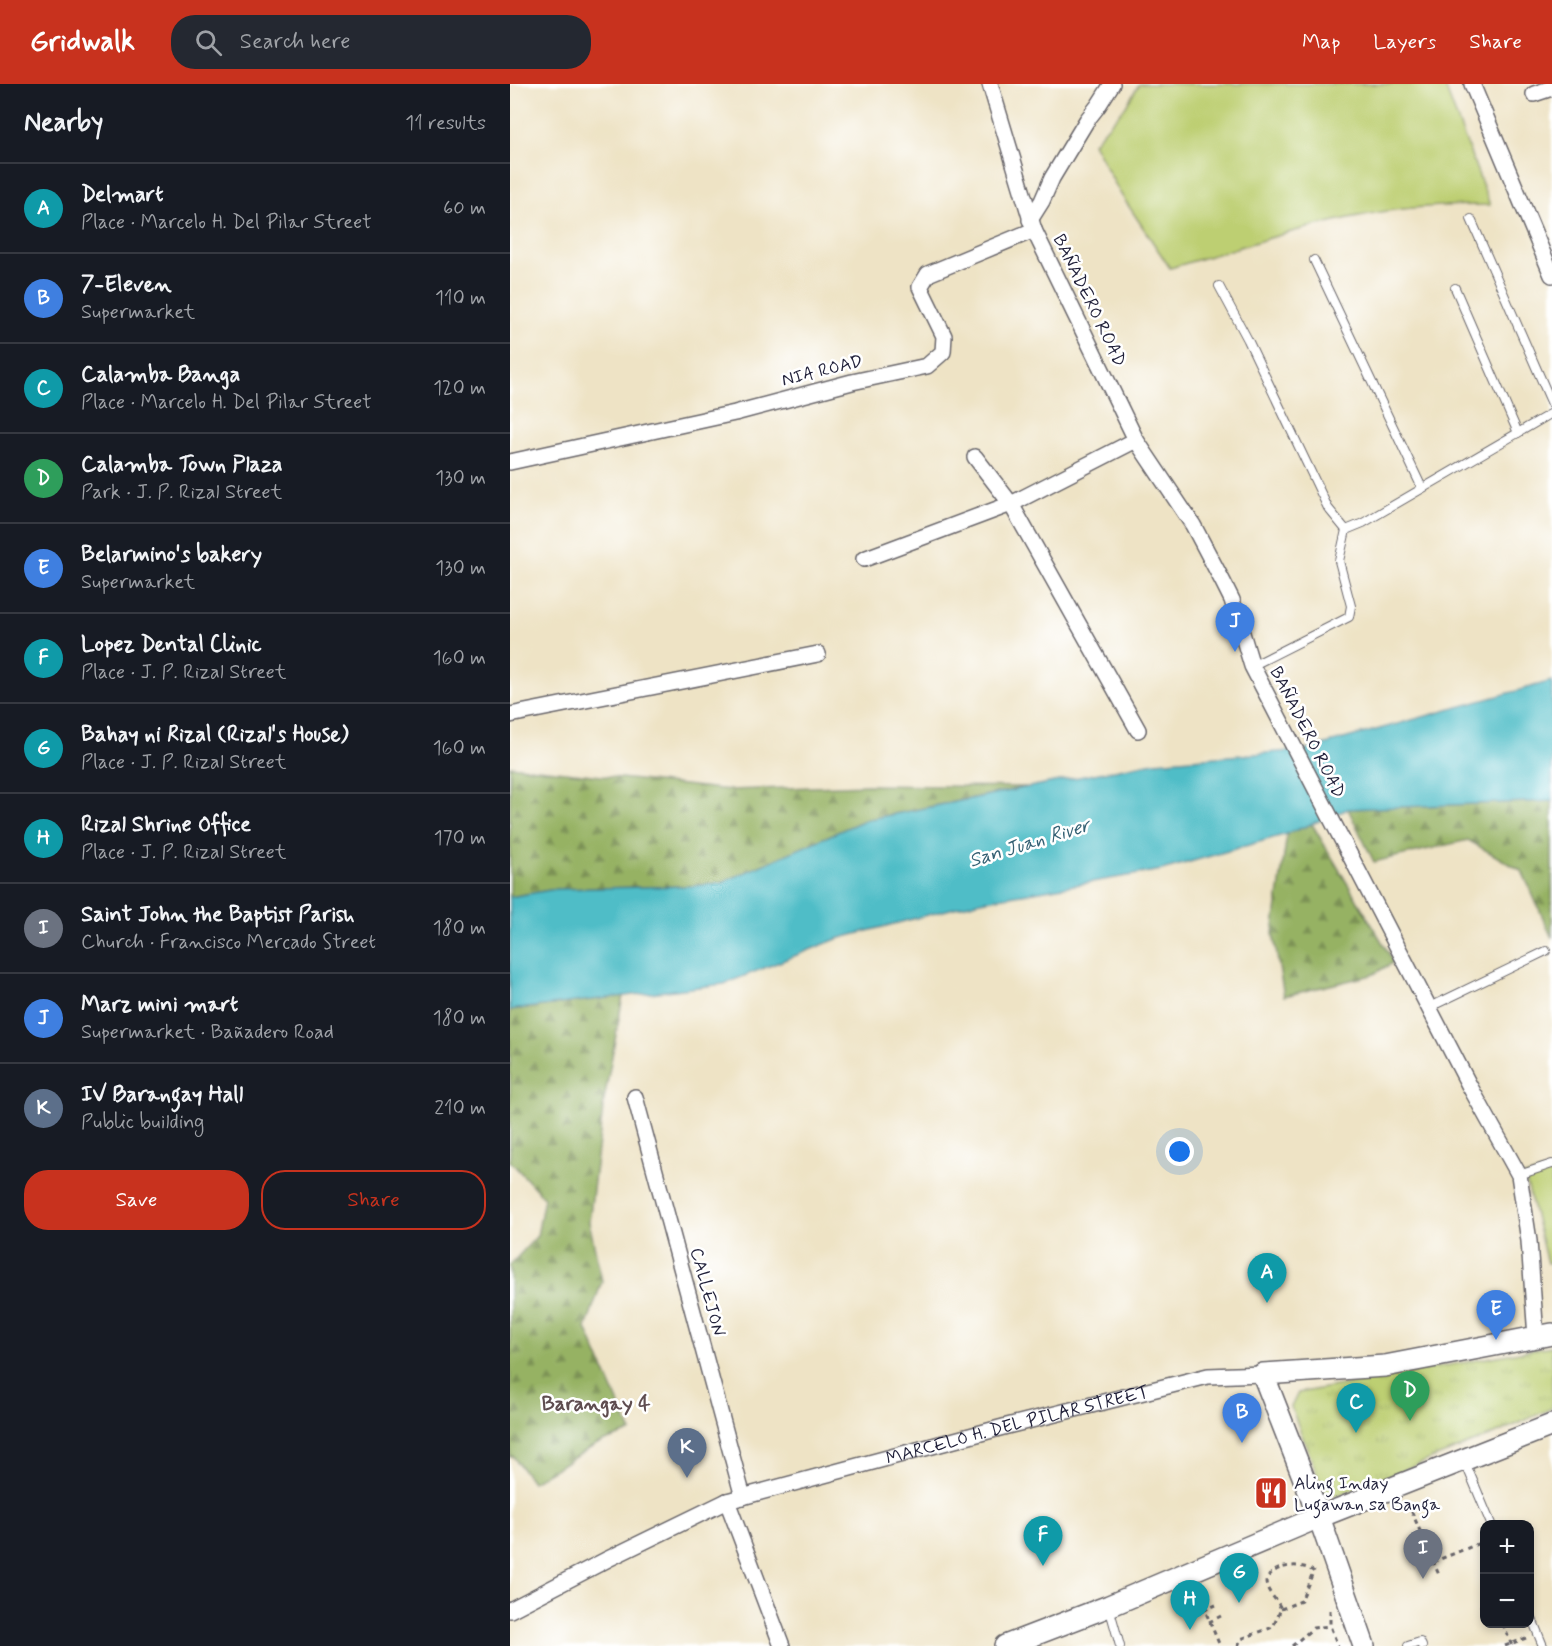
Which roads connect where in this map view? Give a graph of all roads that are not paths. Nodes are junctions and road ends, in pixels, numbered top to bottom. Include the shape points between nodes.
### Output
1 (990, 84) edge
2 (1112, 84) edge
3 (1473, 84) edge
4 (1552, 88) edge
5 (1534, 94) dead end
6 (1471, 219) dead end
7 (1032, 225) junction
8 (1314, 260) dead end
9 (1552, 275) edge
10 (1219, 286) dead end
11 (1455, 288) dead end
12 (1552, 404) edge
13 (1552, 413) edge
14 (1518, 433) junction
15 (1136, 440) junction
16 (975, 457) dead end
17 (510, 462) edge
18 (1422, 488) junction
19 (1011, 504) junction
20 (1347, 530) junction
21 (864, 559) dead end
22 (818, 654) dead end
23 (1252, 666) junction
24 (510, 715) edge
25 (1138, 730) dead end
26 (1546, 951) dead end
27 (1428, 1008) junction
28 (635, 1097) dead end
29 (1552, 1164) edge
30 (1519, 1175) junction
31 (1544, 1336) edge
32 (1263, 1374) junction
33 (1552, 1425) edge
34 (1464, 1460) junction
35 (743, 1497) junction
36 (727, 1502) junction
37 (1319, 1517) junction
38 (1489, 1520) edge
39 (1109, 1606) junction
40 (510, 1610) edge
41 (1534, 1624) edge
42 (782, 1646) edge
43 (1005, 1646) edge
44 (1120, 1646) edge
45 (1364, 1646) edge
46 (1408, 1646) edge
47 (1422, 1646) edge
48 (1543, 1646) edge

1 - 7 street, BAÑADERO ROAD
2 - 7 street via 1052,178
3 - 9 street
4 - 5 street
6 - 12 lane
7 - 15 street, BAÑADERO ROAD
7 - 17 street, NIA ROAD via 928,274 920,287 944,336 943,352 927,366
8 - 18 lane
10 - 20 lane via 1328,508
11 - 14 lane
13 - 14 lane
14 - 18 lane
15 - 19 street
15 - 23 street, BAÑADERO ROAD via 1220,574
16 - 19 street
18 - 20 lane
19 - 21 street
19 - 25 street
20 - 23 lane via 1339,561 1351,606 1349,617
22 - 24 street
23 - 27 street, BAÑADERO ROAD
26 - 27 lane
27 - 30 street, BAÑADERO ROAD
28 - 35 street, CALLEJON
29 - 30 lane
30 - 31 street, BAÑADERO ROAD
31 - 32 main road, MARCELO H. DEL PILAR STREET via 1385,1366
32 - 35 street, MARCELO H. DEL PILAR STREET via 1208,1376
32 - 37 main road
33 - 34 main road
34 - 37 main road
34 - 38 lane
35 - 36 street, MARCELO H. DEL PILAR STREET
36 - 40 street, MARCELO H. DEL PILAR STREET
36 - 42 street
37 - 39 main road
37 - 45 main road
39 - 43 main road
39 - 44 lane
41 - 48 lane
46 - 47 lane via 1420,1642

